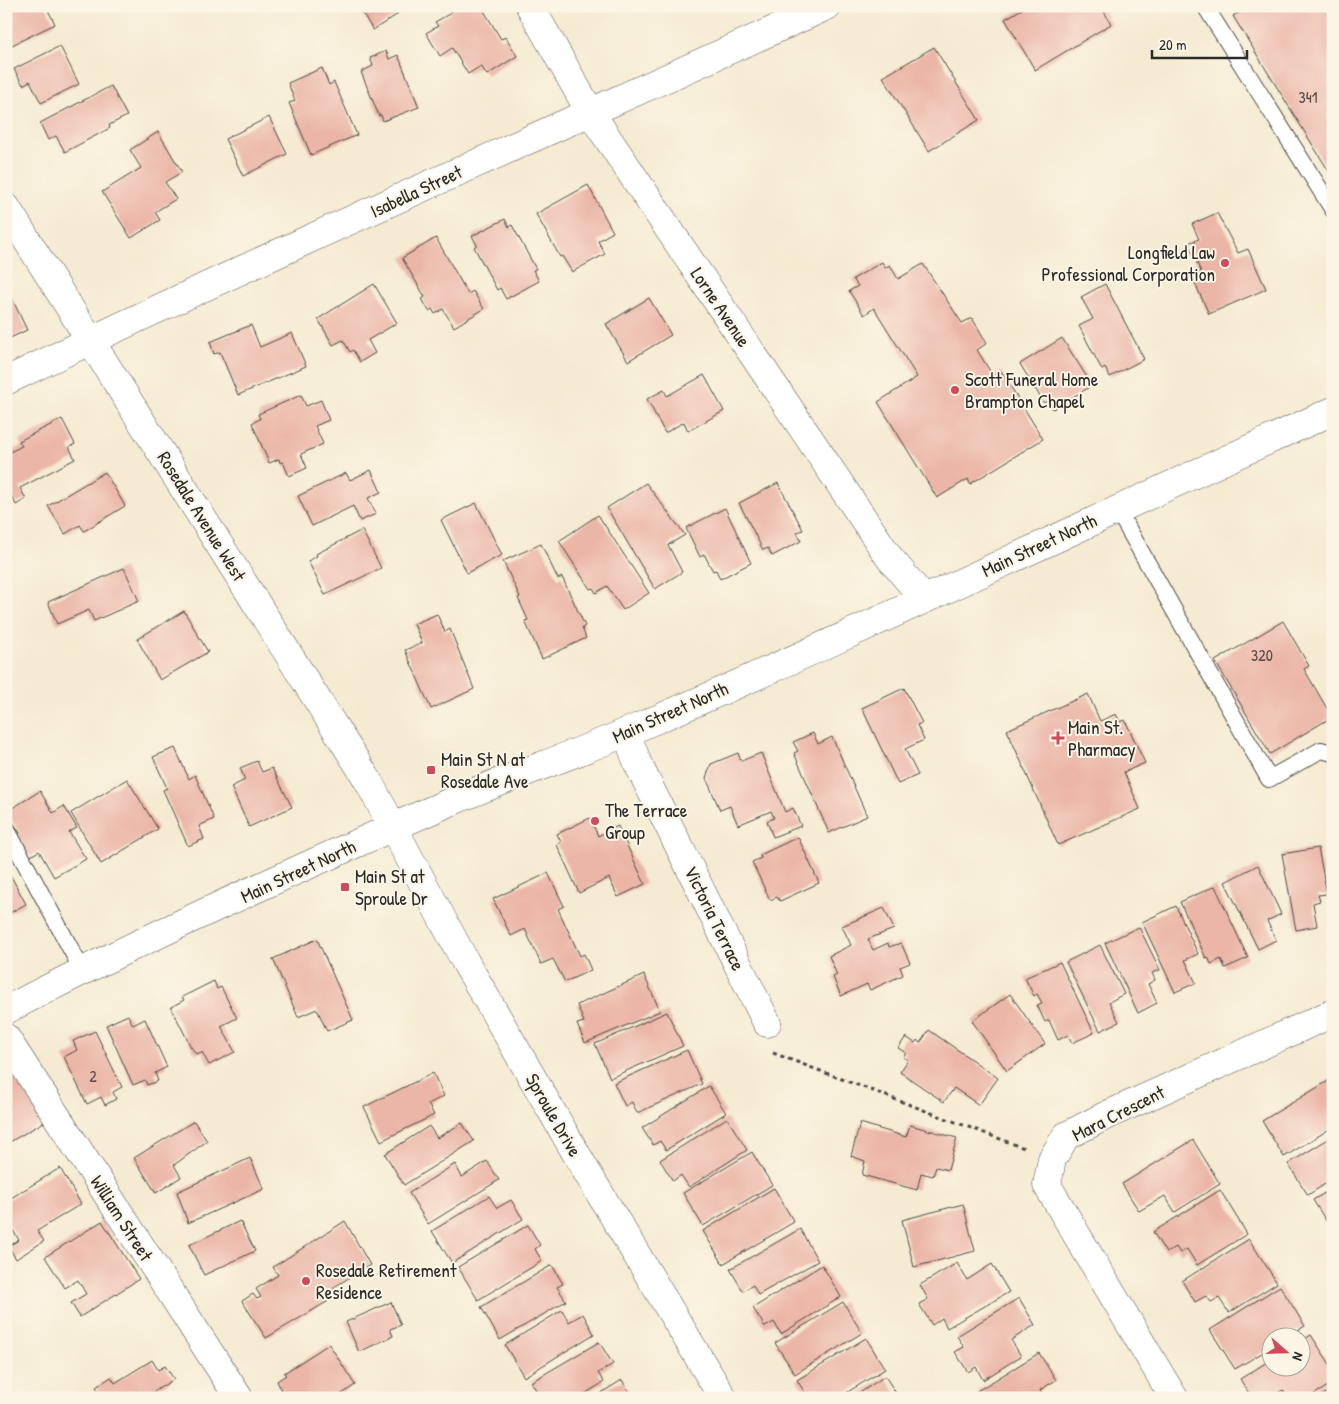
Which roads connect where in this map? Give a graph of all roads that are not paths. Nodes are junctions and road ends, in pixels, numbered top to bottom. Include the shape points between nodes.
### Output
1 (530, 6) edge
2 (827, 6) edge
3 (1205, 6) edge
4 (590, 112) junction
5 (6, 207) edge
6 (1333, 210) edge
7 (91, 340) junction
8 (6, 381) edge
9 (1333, 412) edge
10 (1117, 509) junction
11 (924, 599) junction
12 (626, 732) junction
13 (1333, 752) edge
14 (6, 828) edge
15 (393, 828) junction
16 (82, 970) junction
17 (6, 1010) edge
18 (1333, 1013) edge
19 (767, 1023) road end
20 (6, 1038) edge
21 (239, 1398) edge
22 (723, 1398) edge
23 (1174, 1398) edge

1 - 4 street, Lorne Avenue
2 - 4 street, Isabella Street
3 - 6 lane
4 - 7 street, Isabella Street
4 - 11 street, Lorne Avenue via 889,557
5 - 7 street, Rosedale Avenue West
7 - 8 street, Isabella Street
7 - 15 street, Rosedale Avenue West via 366,777
9 - 10 street, Main Street North
10 - 11 street, Main Street North
10 - 13 lane via 1269,779 1321,750
11 - 12 street, Main Street North
12 - 15 street, Main Street North
12 - 19 street, Victoria Terrace via 638,764
14 - 16 lane
15 - 16 street, Main Street North
15 - 22 street, Sproule Drive via 466,963 588,1174
16 - 17 street, Main Street North
18 - 23 street, Mara Crescent via 1066,1136 1052,1159 1048,1185
20 - 21 street, William Street

